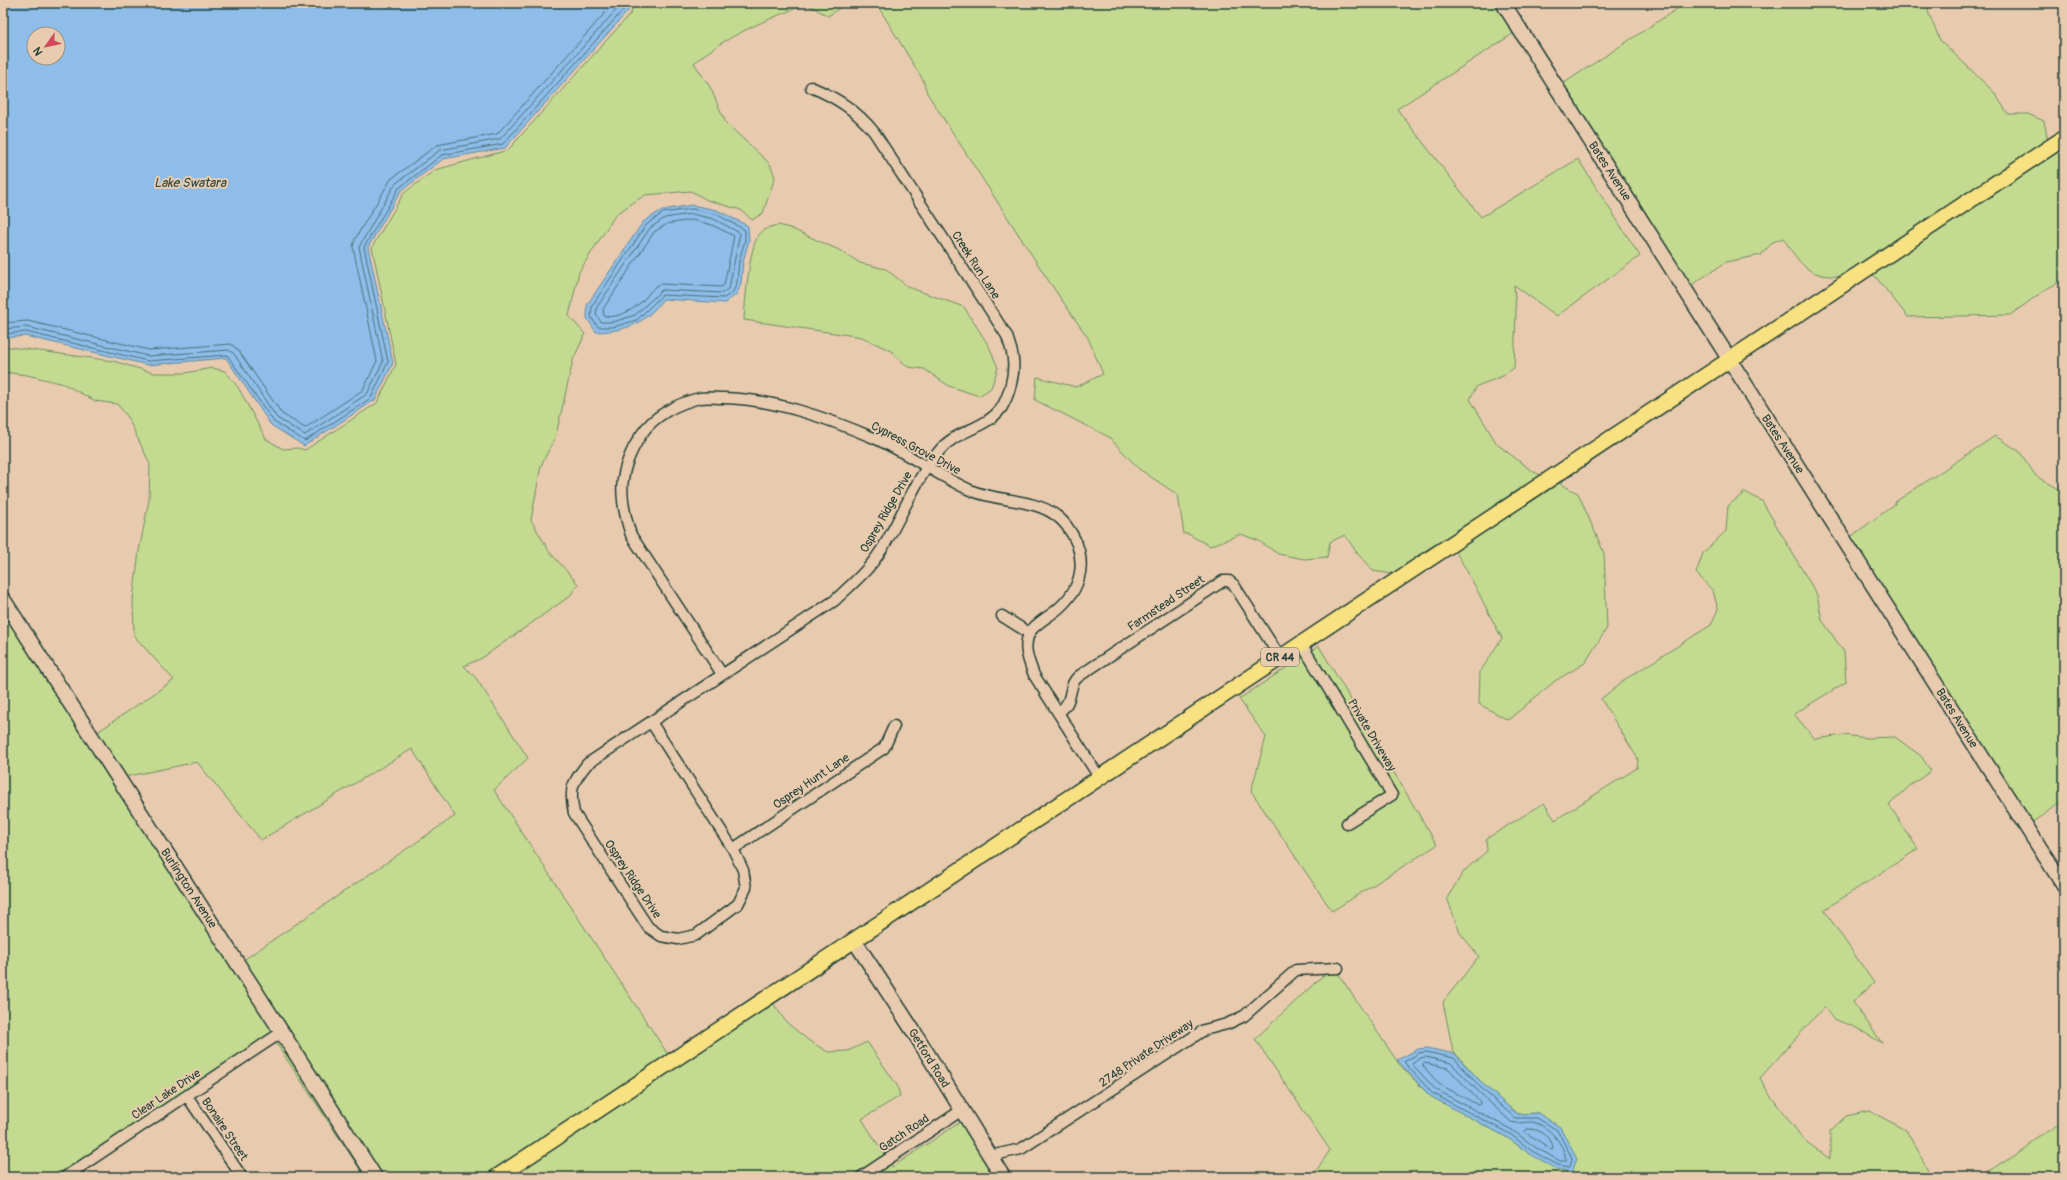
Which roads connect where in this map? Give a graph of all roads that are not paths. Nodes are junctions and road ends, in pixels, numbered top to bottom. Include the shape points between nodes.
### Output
1 (1503, 3) edge
2 (811, 87) dead end
3 (2064, 138) edge
4 (1730, 358) junction
5 (928, 466) junction
6 (3, 598) edge
7 (1002, 616) dead end
8 (1030, 633) junction
9 (1301, 643) junction
10 (1280, 657) junction
11 (722, 674) junction
12 (1058, 713) junction
13 (651, 722) junction
14 (894, 726) dead end
15 (1099, 777) junction
16 (1348, 823) dead end
17 (733, 849) junction
18 (2064, 886) edge
19 (854, 940) junction
20 (1338, 968) dead end
21 (282, 1032) junction
22 (187, 1096) junction
23 (962, 1110) junction
24 (990, 1156) junction
25 (65, 1177) edge
26 (242, 1177) edge
27 (376, 1177) edge
28 (497, 1177) edge
29 (861, 1177) edge
30 (1003, 1177) edge

1 - 4 street, Bates Avenue
2 - 5 street, Creek Run Lane via 834,96 861,116 874,132 1007,336 1014,360 1011,382 1002,407 984,423 950,440
3 - 4 main road, CR 44
4 - 9 main road, CR 44
4 - 18 street, Bates Avenue
5 - 8 street, Cypress Grove Drive via 958,485 980,494 1036,504 1053,512 1066,524 1076,541 1082,561 1080,578 1072,595 1039,622
5 - 11 street, Osprey Ridge Drive via 880,554 857,579 834,601
5 - 11 street, Cypress Grove Drive via 875,438 810,413 742,399 701,398 659,416 648,427 628,456 623,482 623,511 631,535
6 - 21 street, Burlington Avenue
7 - 8 street
8 - 12 street via 1026,645 1028,660 1034,675
9 - 10 main road, CR 44
9 - 16 street, Private Driveway via 1392,795
10 - 12 street, Farmstead Street via 1234,585 1229,581 1223,581 1079,676 1073,683 1069,703
10 - 15 main road, CR 44
11 - 13 street, Osprey Ridge Drive
12 - 15 street
13 - 17 street, Osprey Ridge Drive
13 - 17 street, Osprey Ridge Drive via 587,764 575,779 570,796 574,813 648,927 661,936 678,939 696,935 738,904 746,888 743,870
14 - 17 street, Osprey Hunt Lane via 884,748
15 - 19 main road, CR 44
19 - 23 street, Getford Road
19 - 28 main road, CR 44
20 - 24 street, 2748 Private Driveway via 1296,970 1244,1016 1204,1030 1021,1150
21 - 22 street, Clear Lake Drive
21 - 27 street, Burlington Avenue
22 - 25 street, Clear Lake Drive
22 - 26 street, Bonaire Street
23 - 24 street, Getford Road
23 - 29 street, Gatch Road
24 - 30 street, Getford Road

